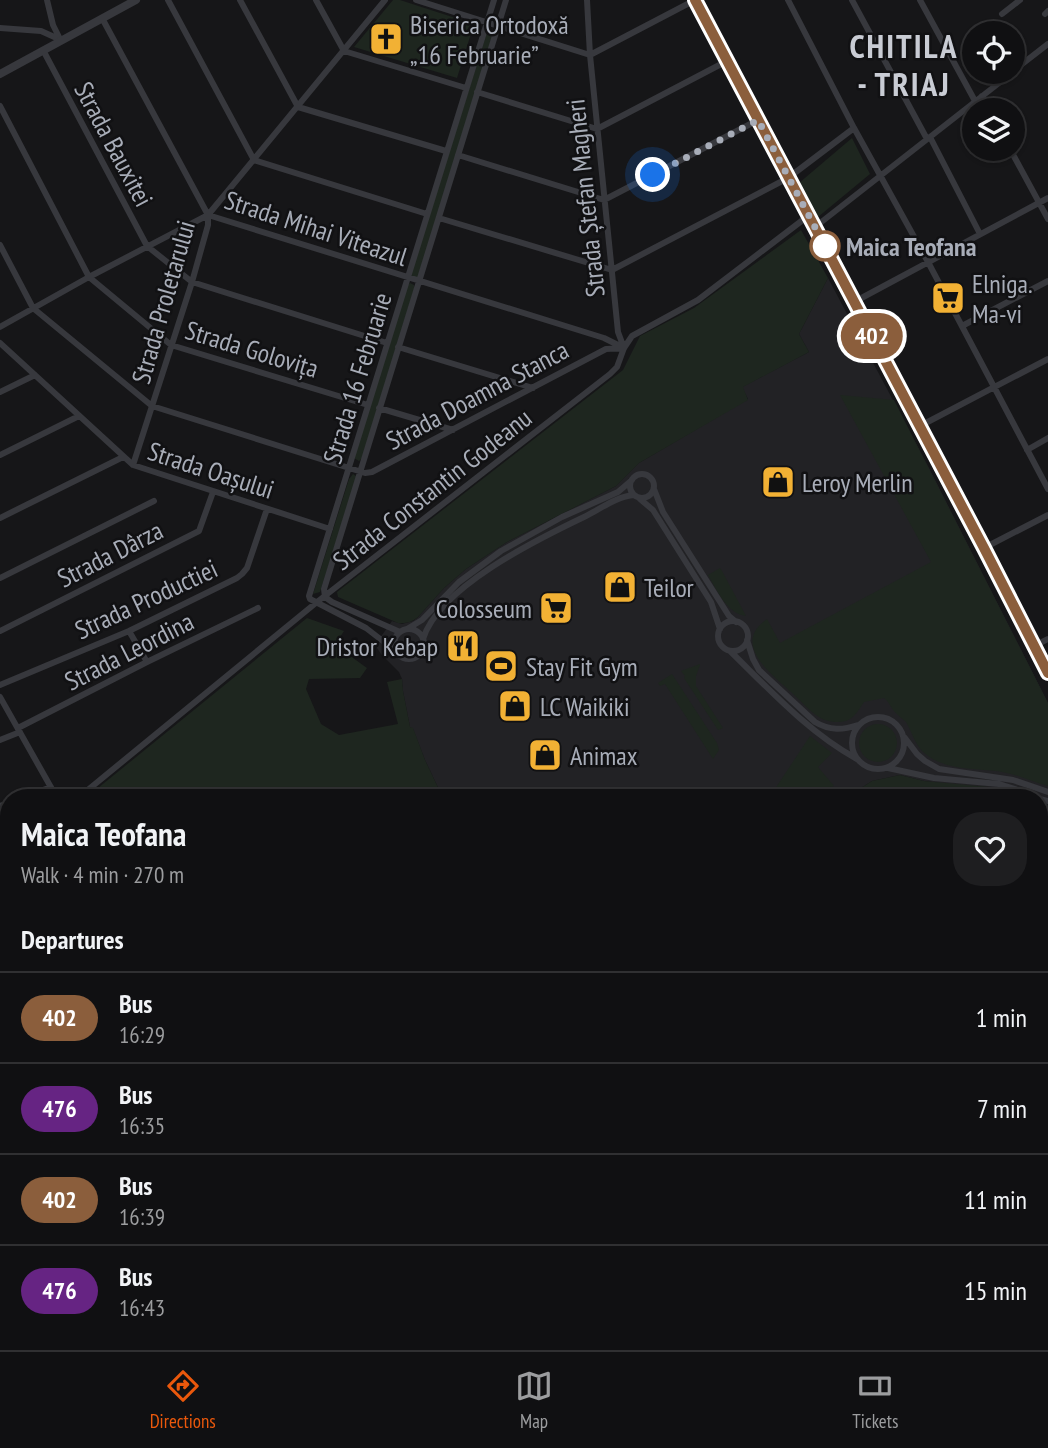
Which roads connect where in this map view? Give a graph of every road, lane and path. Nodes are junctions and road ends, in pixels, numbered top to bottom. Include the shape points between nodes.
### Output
1 (47, 0) edge
2 (136, 0) edge
3 (168, 0) edge
4 (240, 0) edge
5 (316, 0) edge
6 (386, 0) edge
7 (416, 0) edge
8 (494, 0) edge
9 (506, 0) edge
10 (587, 0) edge
11 (695, 0) edge
12 (788, 0) edge
13 (852, 0) edge
14 (920, 0) edge
15 (1018, 0) edge
16 (1002, 13) dead end
17 (102, 18) junction
18 (487, 22) junction
19 (498, 26) junction
20 (0, 27) edge
21 (61, 40) junction
22 (1048, 46) edge
23 (43, 50) junction
24 (344, 51) junction
25 (590, 55) junction
26 (727, 61) junction
27 (1025, 63) edge
28 (0, 74) edge
29 (998, 84) edge
30 (466, 88) junction
31 (477, 92) junction
32 (978, 98) edge
33 (980, 98) edge
34 (0, 106) edge
35 (298, 107) junction
36 (962, 112) edge
37 (758, 120) junction
38 (854, 128) junction
39 (597, 129) junction
40 (928, 138) junction
41 (446, 151) junction
42 (458, 155) junction
43 (254, 160) junction
44 (1017, 161) edge
45 (880, 175) junction
46 (788, 178) junction
47 (1048, 198) edge
48 (604, 200) junction
49 (1039, 202) junction
50 (427, 214) junction
51 (208, 215) junction
52 (808, 216) junction
53 (439, 218) junction
54 (1048, 219) edge
55 (814, 227) junction
56 (980, 234) junction
57 (0, 245) edge
58 (147, 246) junction
59 (928, 262) junction
60 (612, 270) junction
61 (89, 277) junction
62 (408, 277) junction
63 (419, 281) junction
64 (1048, 281) edge
65 (192, 282) junction
66 (854, 302) junction
67 (33, 308) junction
68 (962, 326) junction
69 (0, 327) edge
70 (0, 343) edge
71 (387, 343) junction
72 (171, 345) junction
73 (398, 347) junction
74 (624, 348) junction
75 (1048, 359) edge
76 (35, 375) junction
77 (533, 388) junction
78 (994, 388) junction
79 (0, 392) edge
80 (368, 405) junction
81 (152, 406) junction
82 (379, 408) junction
83 (79, 416) junction
84 (920, 426) junction
85 (453, 430) junction
86 (1048, 438) edge
87 (1027, 450) junction
88 (0, 455) edge
89 (123, 457) junction
90 (133, 466) junction
91 (349, 468) junction
92 (361, 472) junction
93 (632, 480) junction
94 (654, 489) junction
95 (1048, 489) edge
96 (213, 492) junction
97 (637, 497) junction
98 (154, 501) dead end
99 (267, 509) junction
100 (1048, 515) edge
101 (0, 518) edge
102 (330, 529) junction
103 (984, 548) junction
104 (0, 578) edge
105 (325, 597) junction
106 (317, 602) junction
107 (258, 608) dead end
108 (736, 622) junction
109 (720, 629) junction
110 (0, 631) edge
111 (129, 631) junction
112 (404, 631) junction
113 (423, 639) junction
114 (1048, 639) edge
115 (747, 640) junction
116 (1034, 646) junction
117 (730, 651) junction
118 (397, 652) junction
119 (147, 662) junction
120 (1048, 673) edge
121 (0, 685) edge
122 (0, 697) edge
123 (860, 724) junction
124 (19, 730) junction
125 (903, 734) junction
126 (0, 740) edge
127 (857, 759) junction
128 (886, 768) junction
129 (51, 787) joint
130 (46, 789) edge
131 (89, 789) edge
132 (1015, 789) edge
133 (1036, 789) edge

1 - 21 street
2 - 17 street
3 - 43 street
4 - 35 street
5 - 24 street
6 - 24 street, Strada Proletarului
7 - 18 street
8 - 18 street, Strada 16 Februarie
9 - 19 street, Strada 16 Februarie
10 - 25 street, Strada Ștefan Magheri
11 - 25 street
11 - 26 main road
12 - 38 street
13 - 40 street
14 - 32 street
15 - 16 street
17 - 21 street
17 - 51 street, Strada Mihai Viteazul
18 - 19 street
18 - 30 street, Strada 16 Februarie
19 - 25 street
19 - 31 street, Strada 16 Februarie
20 - 21 street via 41,31
21 - 23 street
22 - 27 street
23 - 28 street
23 - 58 street, Strada Bauxitei
24 - 30 street
24 - 35 street, Strada Proletarului
25 - 39 street, Strada Ștefan Magheri
26 - 37 main road
26 - 39 street
29 - 33 street
30 - 41 street, Strada 16 Februarie
31 - 39 street
31 - 42 street, Strada 16 Februarie
34 - 61 street, Strada Golovița
35 - 41 street
35 - 43 street, Strada Proletarului
36 - 40 street
37 - 46 main road
37 - 48 street
38 - 45 street
38 - 46 street
39 - 48 street, Strada Ștefan Magheri
40 - 45 street
40 - 56 street
41 - 50 street, Strada 16 Februarie
42 - 48 street
42 - 53 street, Strada 16 Februarie
43 - 50 street
43 - 51 street, Strada Proletarului
44 - 49 street
45 - 55 street
45 - 59 street
46 - 52 main road
46 - 60 street
47 - 49 street
48 - 60 street, Strada Ștefan Magheri
49 - 54 street
49 - 56 street
50 - 62 street, Strada 16 Februarie
51 - 58 street
51 - 62 street, Strada Mihai Viteazul
51 - 65 street, Strada Proletarului
52 - 55 main road
52 - 74 street, Strada Constantin Godeanu via 698,300 632,336
53 - 60 street
53 - 63 street, Strada 16 Februarie
55 - 66 main road
56 - 59 street
57 - 67 street
58 - 61 street
58 - 65 street, Strada Bauxitei
59 - 66 street
59 - 68 street
60 - 74 street, Strada Ștefan Magheri
61 - 67 street
61 - 72 street, Strada Golovița
62 - 63 street, Strada Mihai Viteazul
62 - 71 street, Strada 16 Februarie
63 - 73 street, Strada 16 Februarie
63 - 74 street, Strada Mihai Viteazul
64 - 68 street
65 - 71 street, Strada Bauxitei
65 - 72 street, Strada Proletarului
66 - 84 main road
67 - 69 street
67 - 81 street
68 - 78 street
70 - 76 street, Strada Oașului
71 - 80 street, Strada 16 Februarie
72 - 80 street, Strada Golovița
72 - 81 street, Strada Proletarului
73 - 77 street
73 - 82 street, Strada 16 Februarie
74 - 77 street, Strada Doamna Stanca via 607,349
74 - 105 street, Strada Constantin Godeanu via 610,374
75 - 78 street
76 - 79 street
76 - 83 street, Strada Oașului
77 - 85 street, Strada Doamna Stanca
78 - 84 street
78 - 87 street
80 - 91 street, Strada 16 Februarie
81 - 90 street, Strada Proletarului
81 - 91 street, Strada Doamna Stanca
82 - 85 street
82 - 92 street, Strada 16 Februarie
83 - 88 street
83 - 89 street, Strada Oașului
84 - 103 main road
85 - 92 street, Strada Doamna Stanca via 372,472
86 - 87 street
87 - 95 street
89 - 90 street, Strada Oașului
89 - 101 street
90 - 96 street, Strada Oașului
91 - 92 street, Strada Doamna Stanca
91 - 102 street, Strada 16 Februarie
92 - 105 street, Strada 16 Februarie
93 - 94 street via 647,475
93 - 97 street via 630,488
93 - 112 street via 618,492 501,551
94 - 97 street via 648,498
94 - 108 street via 663,512
96 - 99 street, Strada Oașului
96 - 110 street, Strada Dârza via 200,531
97 - 109 street via 653,510 711,602
97 - 113 street via 620,498 509,556 460,591 439,612
98 - 104 street
99 - 102 street, Strada Oașului
99 - 111 street, Strada Productiei via 242,574
100 - 103 street
102 - 106 street, Strada 16 Februarie via 309,596
103 - 116 main road
105 - 106 street, Strada Constantin Godeanu
105 - 112 street
106 - 118 street via 366,628
106 - 131 street, Strada Constantin Godeanu
107 - 119 street, Strada Leordina
108 - 109 street
108 - 115 street via 744,627
109 - 117 street via 719,642
111 - 119 street
111 - 121 street, Strada Productiei
112 - 113 street via 415,631
112 - 118 street via 397,635
113 - 118 street via 416,657 405,658
114 - 116 street
115 - 117 street via 743,648
115 - 123 street via 759,670 815,722 836,729
116 - 120 main road
117 - 127 street via 811,729
119 - 124 street, Strada Leordina
122 - 124 street
123 - 125 street via 884,717
123 - 127 street via 852,745
124 - 126 street, Strada Leordina
124 - 129 street
125 - 128 street via 902,754
125 - 133 street via 917,754 939,769 1013,780
127 - 128 street via 868,767
128 - 132 street
129 - 130 street

